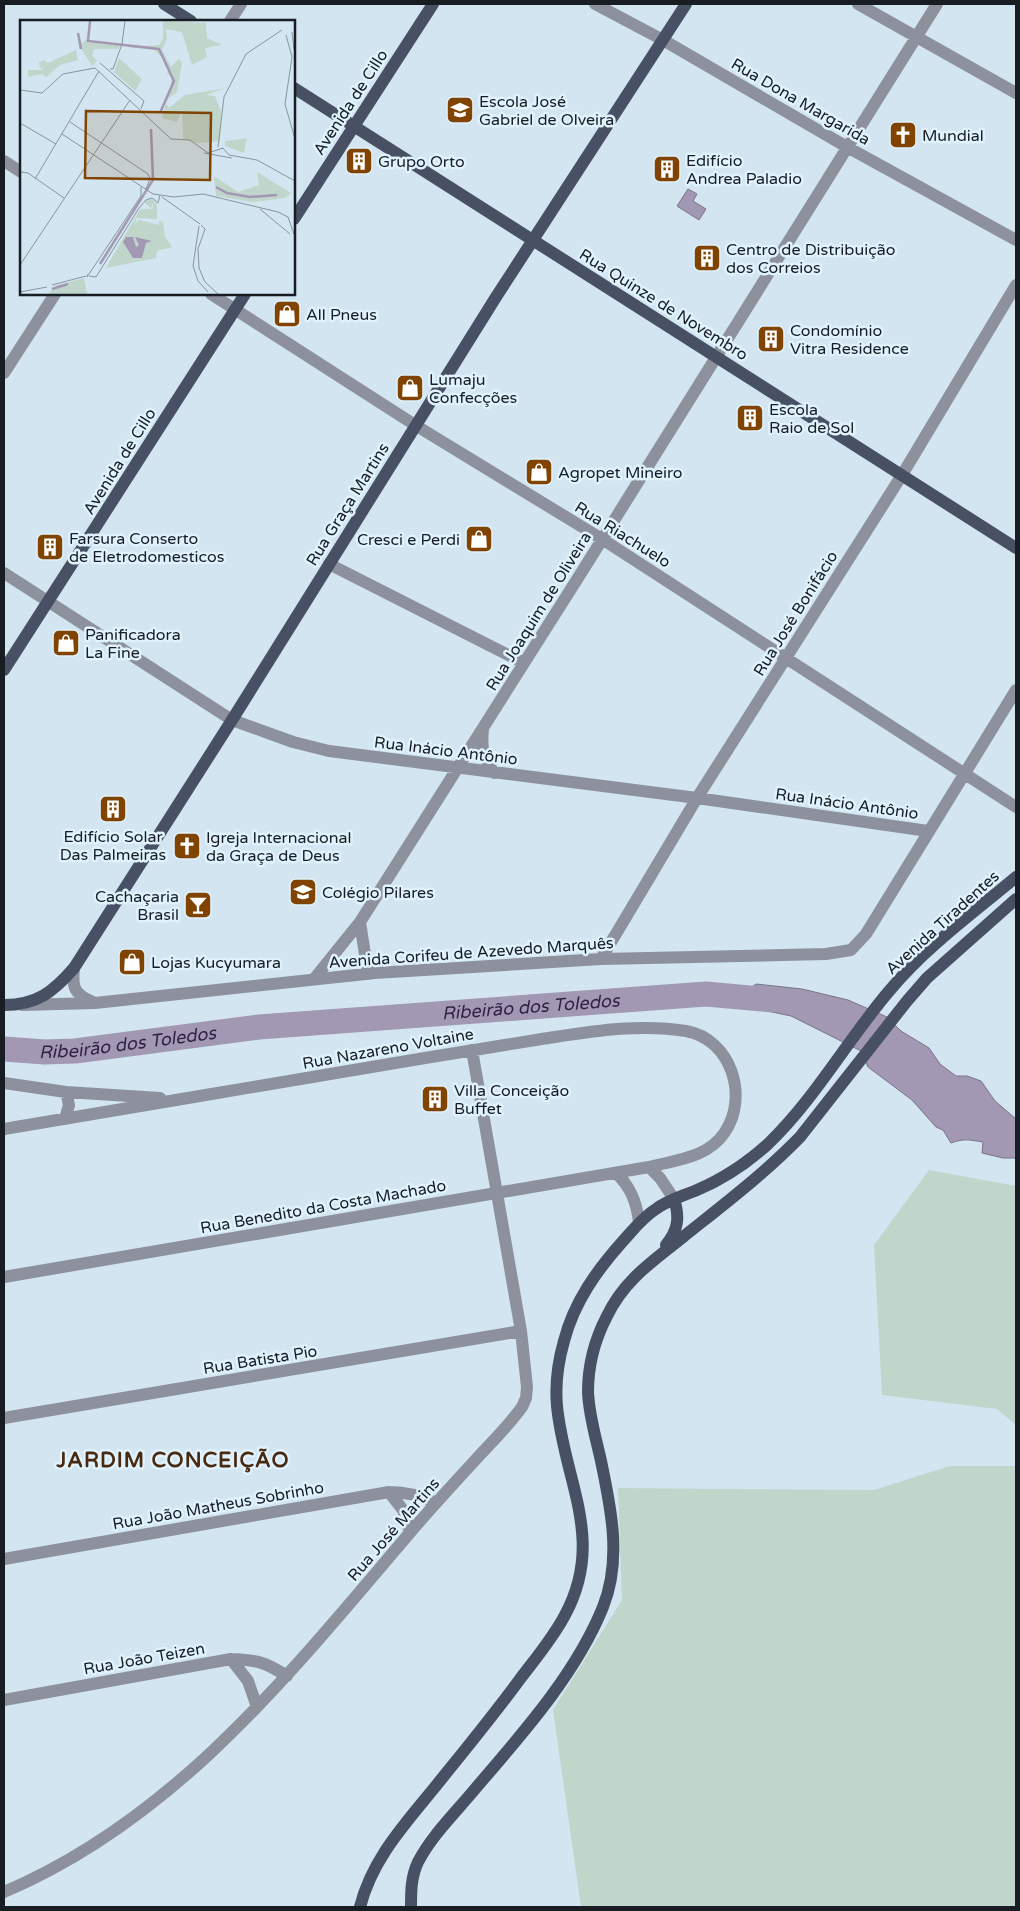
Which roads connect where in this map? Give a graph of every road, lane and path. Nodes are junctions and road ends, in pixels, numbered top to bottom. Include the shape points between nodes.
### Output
1 (164, 4) edge
2 (241, 4) edge
3 (433, 4) edge
4 (596, 4) edge
5 (686, 4) edge
6 (858, 4) edge
7 (937, 4) edge
8 (189, 20) edge
9 (231, 20) edge
10 (916, 37) junction
11 (663, 40) junction
12 (295, 89) edge
13 (1016, 93) edge
14 (353, 127) junction
15 (847, 147) junction
16 (4, 161) edge
17 (20, 171) edge
18 (295, 217) edge
19 (532, 240) junction
20 (1016, 240) edge
21 (1016, 284) edge
22 (55, 295) edge
23 (213, 295) edge
24 (244, 295) edge
25 (235, 309) junction
26 (716, 357) junction
27 (4, 372) edge
28 (415, 425) junction
29 (902, 474) junction
30 (602, 539) junction
31 (1016, 548) edge
32 (329, 564) junction
33 (4, 573) edge
34 (49, 602) junction
35 (786, 658) junction
36 (524, 663) junction
37 (4, 670) edge
38 (1016, 690) edge
39 (232, 720) junction
40 (484, 727) junction
41 (457, 768) junction
42 (494, 773) junction
43 (964, 773) junction
44 (696, 798) junction
45 (1016, 807) edge
46 (928, 831) junction
47 (1016, 877) edge
48 (1016, 899) edge
49 (360, 922) junction
50 (601, 959) junction
51 (74, 968) junction
52 (368, 974) junction
53 (314, 979) junction
54 (95, 1003) junction
55 (4, 1005) edge
56 (21, 1005) junction
57 (472, 1050) junction
58 (4, 1083) edge
59 (66, 1092) junction
60 (183, 1099) junction
61 (65, 1119) junction
62 (4, 1129) edge
63 (649, 1167) junction
64 (616, 1173) junction
65 (495, 1192) junction
66 (674, 1199) junction
67 (639, 1223) junction
68 (656, 1257) junction
69 (4, 1278) edge
70 (521, 1332) junction
71 (4, 1418) edge
72 (389, 1492) junction
73 (436, 1503) junction
74 (410, 1532) junction
75 (4, 1560) edge
76 (231, 1659) junction
77 (287, 1676) junction
78 (4, 1700) edge
79 (257, 1707) junction
80 (4, 1892) edge
81 (360, 1907) edge
82 (412, 1907) edge

1 - 8 main road
2 - 9 street
3 - 14 main road, Avenida de Cillo
4 - 11 street, Rua Dona Margarida
5 - 11 main road, Rua Graça Martins
6 - 10 street
7 - 10 street, Rua Joaquim de Oliveira
10 - 13 street
10 - 15 street, Rua Joaquim de Oliveira
11 - 15 street, Rua Dona Margarida
11 - 19 main road, Rua Graça Martins
12 - 14 main road, Rua Quinze de Novembro
14 - 18 main road, Avenida de Cillo
14 - 19 main road, Rua Quinze de Novembro
15 - 20 street, Rua Dona Margarida
15 - 26 street, Rua Joaquim de Oliveira
16 - 17 street
19 - 26 main road, Rua Quinze de Novembro
19 - 28 main road, Rua Graça Martins
21 - 29 street, Rua José Bonifácio
22 - 27 street
23 - 25 street, Rua Riachuelo
24 - 25 main road, Avenida de Cillo
25 - 28 street, Rua Riachuelo
25 - 34 main road, Avenida de Cillo
26 - 29 main road, Rua Quinze de Novembro
26 - 30 street, Rua Joaquim de Oliveira
28 - 30 street, Rua Riachuelo
28 - 32 main road, Rua Graça Martins
29 - 31 main road, Rua Quinze de Novembro
29 - 35 street, Rua José Bonifácio
30 - 35 street, Rua Riachuelo
30 - 36 street, Rua Joaquim de Oliveira
32 - 36 street
32 - 39 main road, Rua Graça Martins
33 - 34 street, Rua Inácio Antônio
34 - 37 main road, Avenida de Cillo
34 - 39 street, Rua Inácio Antônio
35 - 43 street, Rua Riachuelo
35 - 44 street, Rua José Bonifácio
36 - 40 street, Rua Joaquim de Oliveira
38 - 43 street
39 - 41 street, Rua Inácio Antônio via 329,751
39 - 51 main road, Rua Graça Martins
40 - 41 street, Rua Joaquim de Oliveira
40 - 42 street via 484,758
41 - 42 street, Rua Inácio Antônio
41 - 49 street, Rua Joaquim de Oliveira
42 - 44 street, Rua Inácio Antônio
43 - 45 street, Rua Riachuelo
43 - 46 street
44 - 46 street, Rua Inácio Antônio
44 - 50 street, Rua José Bonifácio
46 - 50 street, Avenida Corifeu de Azevedo Marquês via 866,934 851,950 826,954
47 - 66 main road, Avenida Tiradentes via 934,946 889,991 830,1070 767,1145 716,1181
48 - 68 main road, Avenida Tiradentes via 927,978 906,1001 846,1080 781,1157
49 - 52 street
49 - 53 street, Rua Joaquim de Oliveira
50 - 52 street, Avenida Corifeu de Azevedo Marquês
51 - 54 street via 72,981 76,992
51 - 56 main road, Rua Graça Martins via 40,998
52 - 53 street, Avenida Corifeu de Azevedo Marquês
53 - 54 street, Avenida Corifeu de Azevedo Marquês
54 - 56 street, Avenida Corifeu de Azevedo Marquês
55 - 56 main road, Avenida Corifeu de Azevedo Marquês
57 - 60 street, Rua Nazareno Voltaine
57 - 63 street, Rua Nazareno Voltaine via 586,1032 652,1027 687,1031 706,1038 726,1059 733,1077 736,1096 729,1125 716,1143 698,1154
57 - 65 street, Rua José Martins
58 - 59 street
59 - 60 street
59 - 61 street via 69,1105
60 - 61 street, Rua Nazareno Voltaine
61 - 62 street, Rua Nazareno Voltaine
63 - 64 street, Rua Benedito da Costa Machado
63 - 66 street
64 - 65 street, Rua Benedito da Costa Machado
64 - 67 street via 632,1194
65 - 69 street, Rua Benedito da Costa Machado
65 - 70 street, Rua José Martins
66 - 67 main road, Avenida Tiradentes
66 - 68 main road via 678,1210 677,1228
67 - 81 main road, Avenida Tiradentes via 604,1262 587,1287 564,1340 557,1375 559,1424 582,1521 584,1548 581,1577 573,1598 547,1644 380,1857
68 - 82 main road via 621,1291 596,1340 591,1368 588,1392 591,1420 612,1512 614,1539 612,1573 604,1604 582,1650 551,1695 432,1840 418,1862 411,1885
70 - 71 street, Rua Batista Pio
70 - 73 street, Rua José Martins via 527,1387 522,1408
72 - 73 street, Rua João Matheus Sobrinho via 418,1494
72 - 74 street via 403,1510
72 - 75 street, Rua João Matheus Sobrinho
73 - 74 street, Rua José Martins
74 - 77 street, Rua José Martins
76 - 77 street, Rua João Teizen via 254,1660
76 - 78 street, Rua João Teizen
76 - 79 street via 248,1681
77 - 79 street, Rua José Martins
79 - 80 street, Rua José Martins via 223,1742 138,1815 38,1878

